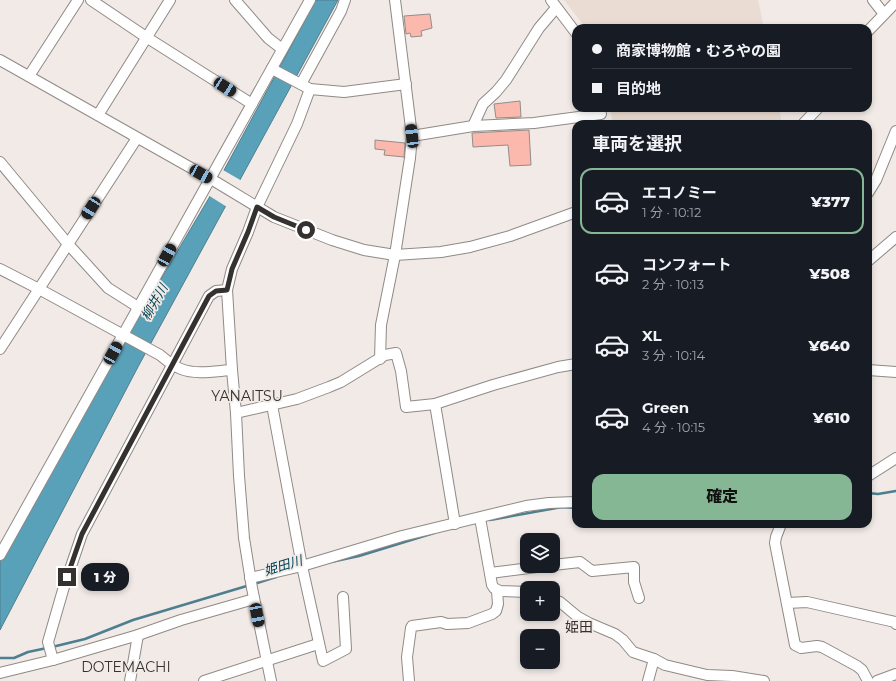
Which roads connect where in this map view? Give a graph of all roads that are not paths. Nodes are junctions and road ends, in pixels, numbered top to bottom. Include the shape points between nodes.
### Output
1 (78, 0) edge
2 (91, 0) edge
3 (170, 0) edge
4 (236, 0) edge
5 (310, 0) edge
6 (345, 0) edge
7 (395, 0) edge
8 (873, 0) edge
9 (896, 2) edge
10 (554, 4) edge
11 (884, 14) junction
12 (872, 27) edge
13 (572, 28) edge
14 (146, 37) junction
15 (282, 49) junction
16 (1, 64) edge
17 (273, 69) junction
18 (29, 76) junction
19 (406, 84) junction
20 (302, 85) junction
21 (252, 104) junction
22 (814, 112) edge
23 (98, 115) junction
24 (601, 116) edge
25 (807, 120) edge
26 (474, 126) junction
27 (896, 131) edge
28 (412, 136) junction
29 (137, 138) junction
30 (0, 162) edge
31 (213, 180) junction
32 (872, 186) edge
33 (257, 207) junction
34 (572, 213) edge
35 (896, 237) edge
36 (68, 244) junction
37 (395, 255) junction
38 (872, 258) edge
39 (0, 269) edge
40 (39, 289) junction
41 (227, 290) junction
42 (138, 307) junction
43 (126, 337) junction
44 (0, 349) edge
45 (380, 359) junction
46 (172, 365) junction
47 (572, 365) edge
48 (232, 370) junction
49 (872, 370) edge
50 (896, 372) edge
51 (435, 404) junction
52 (272, 405) junction
53 (236, 413) junction
54 (896, 458) edge
55 (872, 473) edge
56 (572, 502) edge
57 (480, 518) junction
58 (455, 524) junction
59 (779, 528) edge
60 (0, 555) edge
61 (560, 564) edge
62 (302, 566) junction
63 (520, 569) edge
64 (490, 573) junction
65 (251, 582) junction
66 (497, 591) junction
67 (520, 592) edge
68 (343, 597) dead end
69 (639, 598) dead end
70 (254, 599) junction
71 (560, 602) edge
72 (787, 602) junction
73 (896, 624) edge
74 (138, 635) junction
75 (318, 644) junction
76 (53, 658) junction
77 (654, 659) junction
78 (266, 661) junction
79 (0, 673) edge
80 (896, 674) edge
81 (130, 681) edge
82 (204, 681) edge
83 (271, 681) edge
84 (408, 681) edge
85 (648, 681) edge
86 (764, 681) edge
87 (868, 681) edge
88 (877, 681) edge

1 - 18 street
2 - 14 street
3 - 14 street
4 - 15 street via 268,38
5 - 15 street
6 - 20 street
7 - 19 street
8 - 11 street
9 - 11 street
10 - 13 street
10 - 26 street via 506,80 482,104
11 - 12 street
14 - 21 street
14 - 23 street
15 - 17 street
16 - 18 street
17 - 20 street
17 - 21 street
18 - 23 street
19 - 20 street via 344,92
19 - 28 street
20 - 33 street via 297,124
21 - 31 street
22 - 25 street
23 - 29 street
24 - 26 street
26 - 28 street
27 - 32 street
28 - 37 street
29 - 31 street
29 - 36 street
30 - 36 street
31 - 33 street
31 - 42 street
33 - 37 street via 274,217 332,240 364,250
33 - 41 street via 232,269
34 - 37 street via 510,236 470,247
35 - 38 street
36 - 40 street
36 - 42 street via 108,288
37 - 45 street via 381,325
39 - 40 street
40 - 43 street
40 - 44 street
41 - 46 street via 216,291 209,296
41 - 48 street
42 - 43 street
43 - 46 street
43 - 60 street
45 - 51 street via 396,352 406,406
45 - 52 street via 341,382 297,399
46 - 48 street via 196,372
46 - 76 street via 82,534 62,590 48,642
47 - 51 street via 493,385
48 - 53 street
49 - 50 street
51 - 58 street
52 - 53 street
52 - 62 street
53 - 65 street via 244,538
54 - 55 street
56 - 57 street via 526,506
57 - 58 street
57 - 64 street
58 - 62 street via 402,536
59 - 72 street via 775,543
61 - 69 street via 580,562 592,571 634,567 634,582
62 - 65 street
62 - 75 street
63 - 64 street
64 - 66 street via 492,585
65 - 70 street
66 - 67 street
66 - 84 street via 498,604 492,614 468,623 441,622 412,626
68 - 75 street via 346,649 323,661
70 - 74 street
70 - 78 street
71 - 77 street via 578,617 616,634 633,652
72 - 73 street via 807,602
72 - 87 street via 795,645 801,648 822,647 857,666
74 - 76 street
74 - 81 street
75 - 78 street
76 - 79 street
77 - 85 street
77 - 86 street via 665,665 707,675
78 - 82 street
78 - 83 street
80 - 88 street

